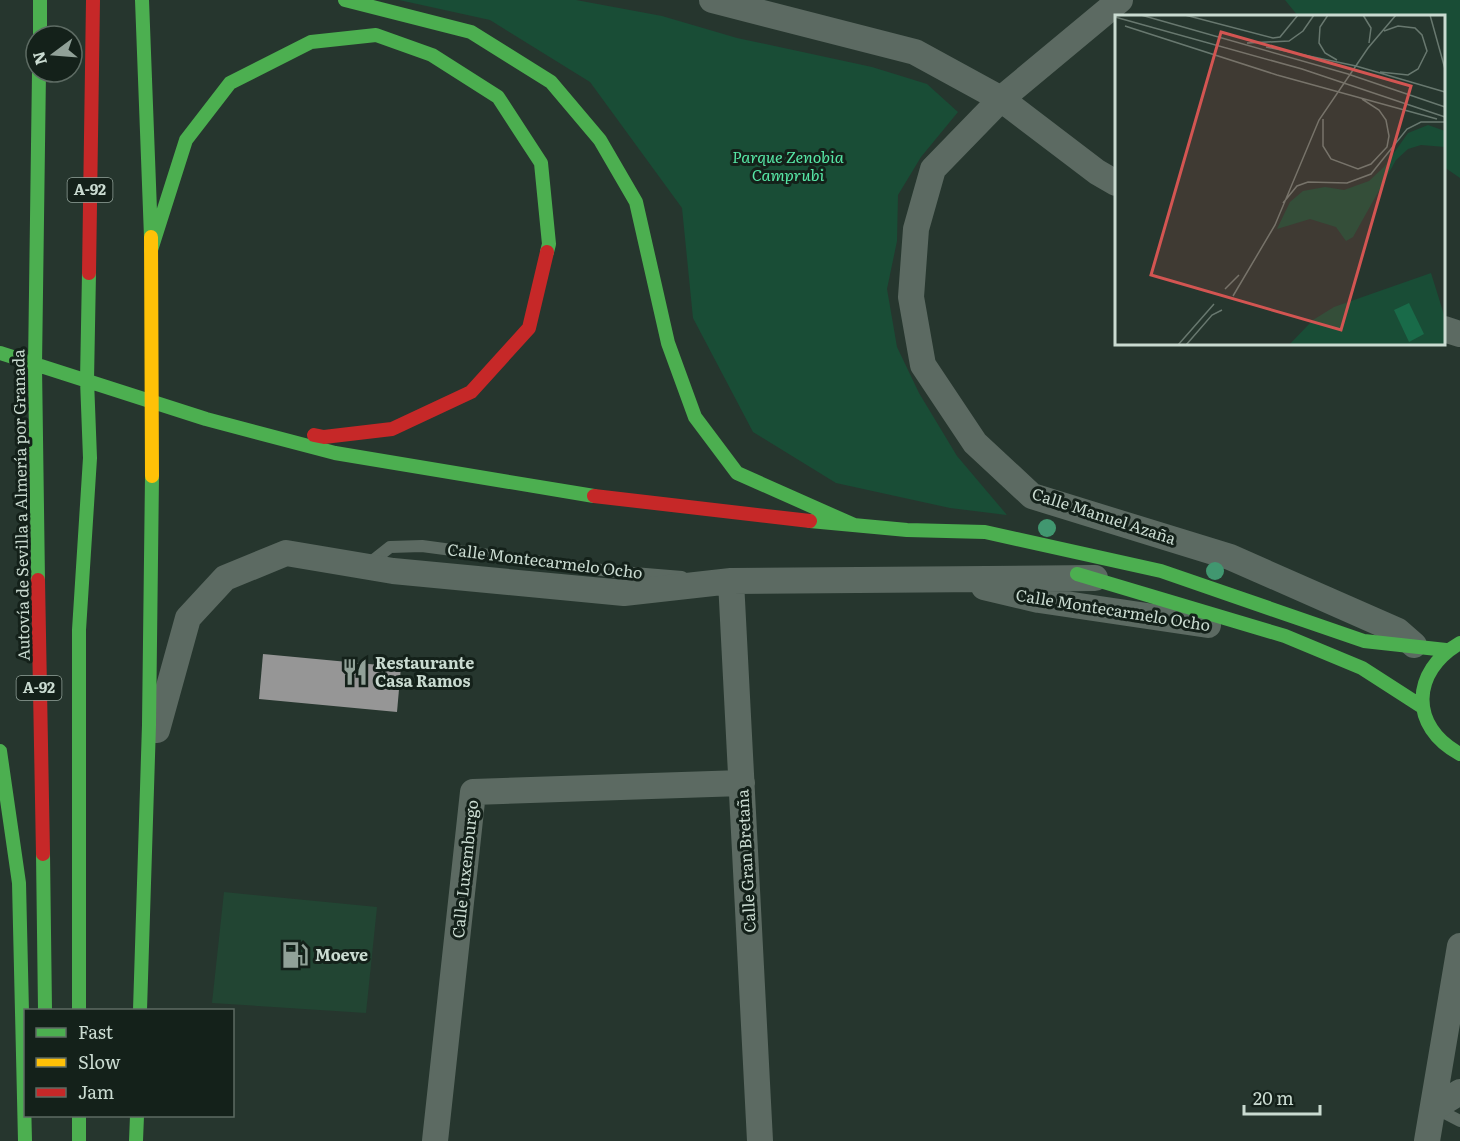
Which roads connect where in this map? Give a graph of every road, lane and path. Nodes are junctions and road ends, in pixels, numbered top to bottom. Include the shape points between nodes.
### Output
1 (40, 0) edge
2 (93, 0) edge
3 (142, 0) edge
4 (345, 0) edge
5 (1120, 0) edge
6 (717, 1) edge
7 (40, 24) edge
8 (39, 84) edge
9 (1001, 99) junction
10 (1115, 182) edge
11 (151, 250) junction
12 (1445, 330) edge
13 (1460, 334) edge
14 (0, 353) edge
15 (206, 419) junction
16 (854, 525) junction
17 (907, 530) junction
18 (972, 547) dead end
19 (1038, 564) dead end
20 (1161, 572) junction
21 (943, 577) junction
22 (1093, 578) junction
23 (731, 581) junction
24 (1285, 636) junction
25 (1460, 643) edge
26 (1414, 645) junction
27 (1446, 650) junction
28 (1421, 706) junction
29 (0, 751) edge
30 (1457, 753) edge
31 (148, 760) junction
32 (1460, 765) edge
33 (742, 783) junction
34 (5, 906) dead end
35 (1460, 946) edge
36 (21, 975) junction
37 (45, 1009) edge
38 (79, 1009) edge
39 (140, 1009) edge
40 (1460, 1092) edge
41 (24, 1100) edge
42 (1434, 1108) junction
43 (24, 1117) edge
44 (79, 1117) edge
45 (137, 1117) edge
46 (1460, 1121) edge
47 (25, 1141) edge
48 (79, 1141) edge
49 (136, 1141) edge
50 (435, 1141) edge
51 (760, 1141) edge
52 (1426, 1141) edge

1 - 7 main road
2 - 38 main road, A-92 via 87,380 90,458 79,630
3 - 11 main road
4 - 16 main road via 471,32 551,82 600,140 636,202 668,343 695,417 737,472
5 - 9 street, Calle Manuel Azaña
6 - 9 street via 915,52
8 - 37 main road, Autovía de Sevilla a Almería por Granada / A-92 via 35,366
9 - 10 street
9 - 26 street, Calle Manuel Azaña via 933,169 916,229 911,297 923,365 975,443 1032,496 1230,557 1398,631
11 - 15 main road via 186,140 230,83 311,42 376,35 432,55 498,97 541,163 549,244 529,328 471,392 392,429 324,437
11 - 31 main road
12 - 13 street
14 - 15 main road
15 - 16 main road via 335,453 579,494
16 - 17 main road
17 - 18 main road
17 - 20 main road via 985,532
19 - 22 main road
20 - 22 street, Calle Montecarmelo Ocho
20 - 26 main road via 1364,641
21 - 22 street, Calle Montecarmelo Ocho
21 - 23 street, Calle Montecarmelo Ocho
21 - 24 street, Calle Montecarmelo Ocho via 1040,600
22 - 24 main road
23 - 31 street, Calle Montecarmelo Ocho via 624,593 366,566 286,553 225,578 188,618
23 - 33 street, Calle Gran Bretaña
24 - 28 main road via 1362,668
25 - 27 main road
26 - 27 main road
27 - 28 main road via 1426,675
28 - 30 main road via 1427,725 1438,740
29 - 36 main road via 19,884
30 - 32 main road
31 - 39 main road
33 - 50 street, Calle Luxemburgo via 473,792
33 - 51 street, Calle Gran Bretaña
34 - 36 main road
35 - 42 street
36 - 41 main road
40 - 42 street
42 - 46 lane
42 - 52 street
43 - 47 main road
44 - 48 main road
45 - 49 main road

